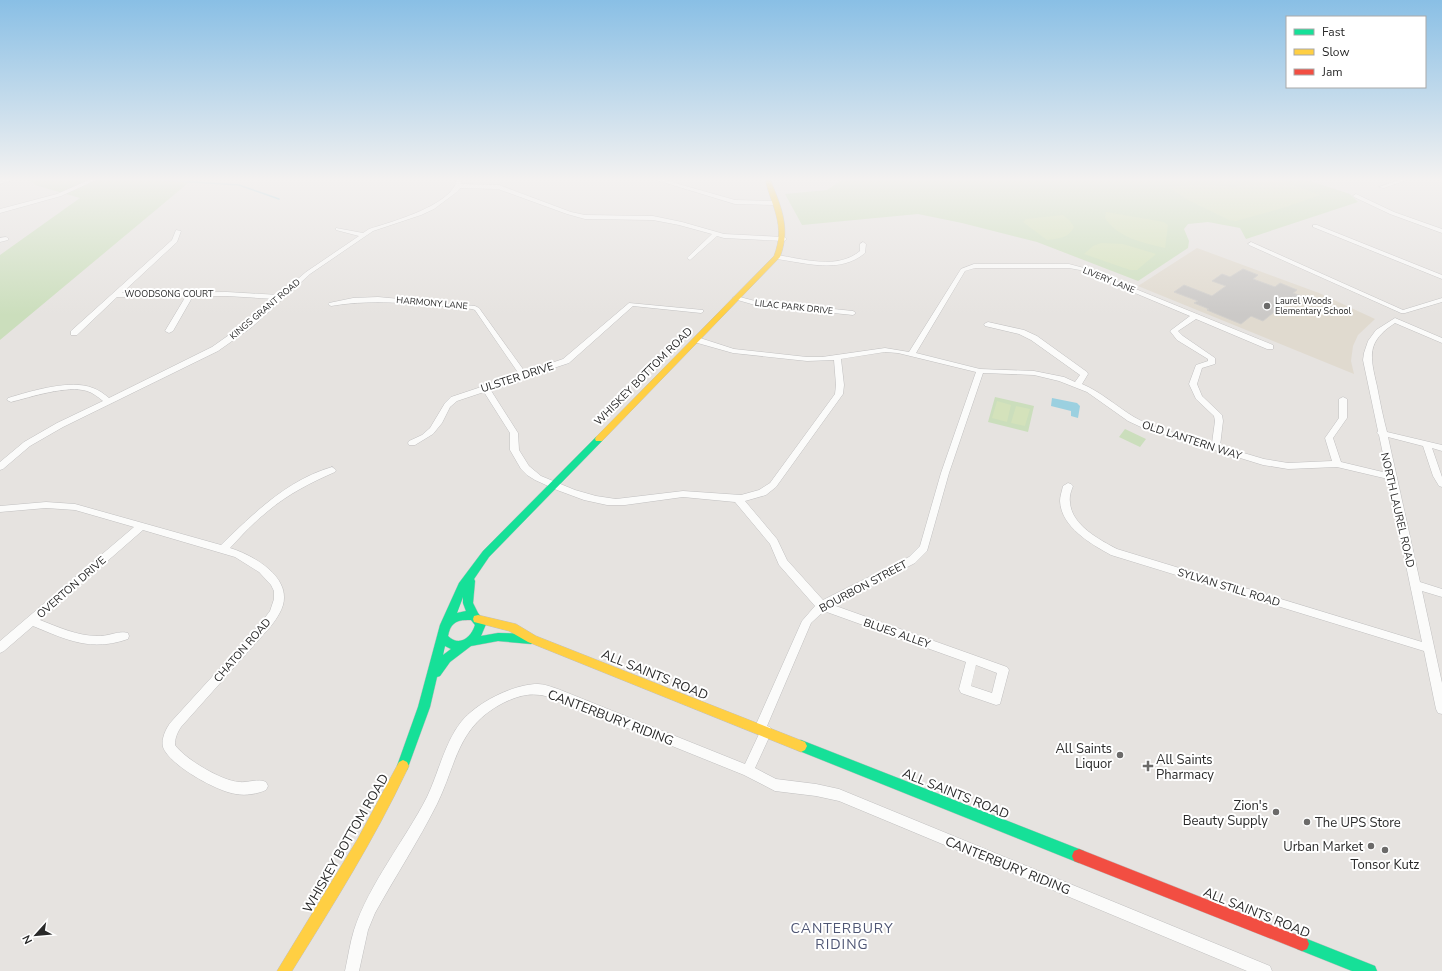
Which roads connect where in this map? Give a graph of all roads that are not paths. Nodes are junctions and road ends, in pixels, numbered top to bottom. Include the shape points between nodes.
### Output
1 (387, 224) edge
2 (684, 224) edge
3 (782, 224) edge
4 (1423, 224) edge
5 (1315, 226) dead end
6 (338, 229) dead end
7 (178, 231) dead end
8 (1442, 231) edge
9 (364, 235) junction
10 (715, 235) junction
11 (784, 239) junction
12 (863, 244) dead end
13 (1251, 244) dead end
14 (777, 257) junction
15 (690, 258) dead end
16 (1442, 276) edge
17 (192, 294) junction
18 (116, 295) junction
19 (280, 297) junction
20 (736, 298) junction
21 (1442, 300) edge
22 (331, 304) dead end
23 (701, 311) dead end
24 (853, 313) dead end
25 (1195, 316) junction
26 (988, 324) dead end
27 (169, 331) dead end
28 (74, 333) dead end
29 (697, 340) junction
30 (1442, 341) edge
31 (1270, 347) dead end
32 (912, 353) junction
33 (837, 358) junction
34 (980, 371) junction
35 (523, 375) junction
36 (1078, 384) junction
37 (486, 387) junction
38 (1343, 399) dead end
39 (11, 400) dead end
40 (108, 401) junction
41 (1381, 433) junction
42 (412, 443) dead end
43 (1427, 445) junction
44 (1216, 448) junction
45 (1442, 448) edge
46 (1337, 464) junction
47 (0, 467) edge
48 (332, 470) dead end
49 (1391, 477) junction
50 (553, 484) junction
51 (1442, 484) edge
52 (1068, 486) dead end
53 (739, 500) junction
54 (0, 509) edge
55 (142, 526) junction
56 (223, 549) junction
57 (472, 574) junction
58 (1415, 585) junction
59 (1442, 593) edge
60 (822, 606) junction
61 (476, 618) junction
62 (448, 621) junction
63 (31, 622) junction
64 (124, 636) dead end
65 (442, 637) junction
66 (532, 639) junction
67 (468, 643) junction
68 (0, 648) edge
69 (1428, 648) junction
70 (972, 659) dead end
71 (433, 677) junction
72 (1442, 709) edge
73 (763, 730) junction
74 (748, 771) junction
75 (262, 786) dead end
76 (284, 971) edge
77 (352, 971) edge
78 (1265, 971) edge
79 (1370, 971) edge

1 - 9 street, KINGS GRANT ROAD
2 - 10 street
3 - 11 street, WHISKEY BOTTOM ROAD
4 - 8 street
5 - 16 street
6 - 9 street
7 - 18 street via 175,241
9 - 19 street, KINGS GRANT ROAD via 308,273
10 - 11 street
10 - 15 street
11 - 14 street, WHISKEY BOTTOM ROAD
12 - 14 street via 863,252 860,255 839,263 818,263
13 - 21 street via 1403,312
14 - 20 street, WHISKEY BOTTOM ROAD
17 - 18 street, WOODSONG COURT
17 - 19 street, WOODSONG COURT
17 - 27 street
18 - 28 street, WOODSONG COURT
19 - 40 street, KINGS GRANT ROAD via 249,325 215,349
20 - 24 street, LILAC PARK DRIVE via 755,303
20 - 29 street, WHISKEY BOTTOM ROAD
22 - 35 street, HARMONY LANE via 378,299 473,307 477,309
23 - 35 street, ULSTER DRIVE via 631,304 566,361
25 - 31 street, LIVERY LANE
25 - 32 street, LIVERY LANE via 1082,269 1069,266 974,266 963,270
25 - 44 street via 1174,331 1180,338 1211,358 1212,362 1199,367 1193,384 1199,397 1218,415
26 - 36 street via 1034,338 1084,374
29 - 33 street, OLD LANTERN WAY via 733,351 807,359
29 - 50 street, WHISKEY BOTTOM ROAD
30 - 41 street, NORTH LAUREL ROAD via 1395,320 1377,333 1368,350 1367,360
32 - 33 street, OLD LANTERN WAY via 884,350
32 - 34 street, OLD LANTERN WAY
33 - 53 street via 839,394 773,485 755,496
34 - 36 street, OLD LANTERN WAY via 1034,373
34 - 60 street, BOURBON STREET via 944,473 924,548 912,560
35 - 37 street, ULSTER DRIVE
36 - 44 street, OLD LANTERN WAY via 1137,422
37 - 42 street, ULSTER DRIVE via 461,395 448,403 433,430
37 - 50 street via 514,433 514,446 520,460 530,473
38 - 46 street via 1344,418 1329,438
39 - 40 street via 36,393 79,388 89,389
40 - 47 street, KINGS GRANT ROAD via 32,441
41 - 43 street
41 - 49 street, NORTH LAUREL ROAD
43 - 45 street
43 - 51 street
44 - 46 street, OLD LANTERN WAY via 1277,465
46 - 49 street, OLD LANTERN WAY
48 - 56 street via 282,496
49 - 58 street, NORTH LAUREL ROAD
50 - 53 street via 602,501 633,501 681,494
50 - 57 street, WHISKEY BOTTOM ROAD via 486,554
52 - 69 street, SYLVAN STILL ROAD via 1065,502 1072,519 1091,539 1114,552
53 - 60 street via 774,542 784,562
54 - 55 street, CHATON ROAD via 62,505
55 - 56 street, CHATON ROAD
55 - 63 street, OVERTON DRIVE
56 - 75 street, CHATON ROAD via 252,562 274,580 279,597 277,608 264,628 177,723 171,731 169,746 176,755 217,781 241,789
57 - 61 street, WHISKEY BOTTOM ROAD via 466,601
57 - 62 street, WHISKEY BOTTOM ROAD via 463,586
58 - 59 street
58 - 69 street, NORTH LAUREL ROAD
60 - 70 street, BLUES ALLEY
60 - 73 street, BOURBON STREET via 807,621
61 - 62 street via 461,615
61 - 66 street, ALL SAINTS ROAD via 512,627
61 - 67 street via 481,624 481,630
62 - 65 street via 442,630
63 - 64 street via 97,641
63 - 68 street, OVERTON DRIVE
65 - 67 street via 450,645
65 - 71 street, WHISKEY BOTTOM ROAD
66 - 67 street, ALL SAINTS ROAD via 498,637
66 - 73 street, ALL SAINTS ROAD
67 - 71 street, WHISKEY BOTTOM ROAD via 446,658
69 - 72 street, NORTH LAUREL ROAD
71 - 76 street, WHISKEY BOTTOM ROAD via 417,728 395,783 352,863
73 - 74 street
73 - 79 street, ALL SAINTS ROAD
74 - 77 street, CANTERBURY RIDING via 554,693 539,689 525,690 502,697 476,715 458,737 432,800 370,908 361,930
74 - 78 street, CANTERBURY RIDING via 775,785 839,795

